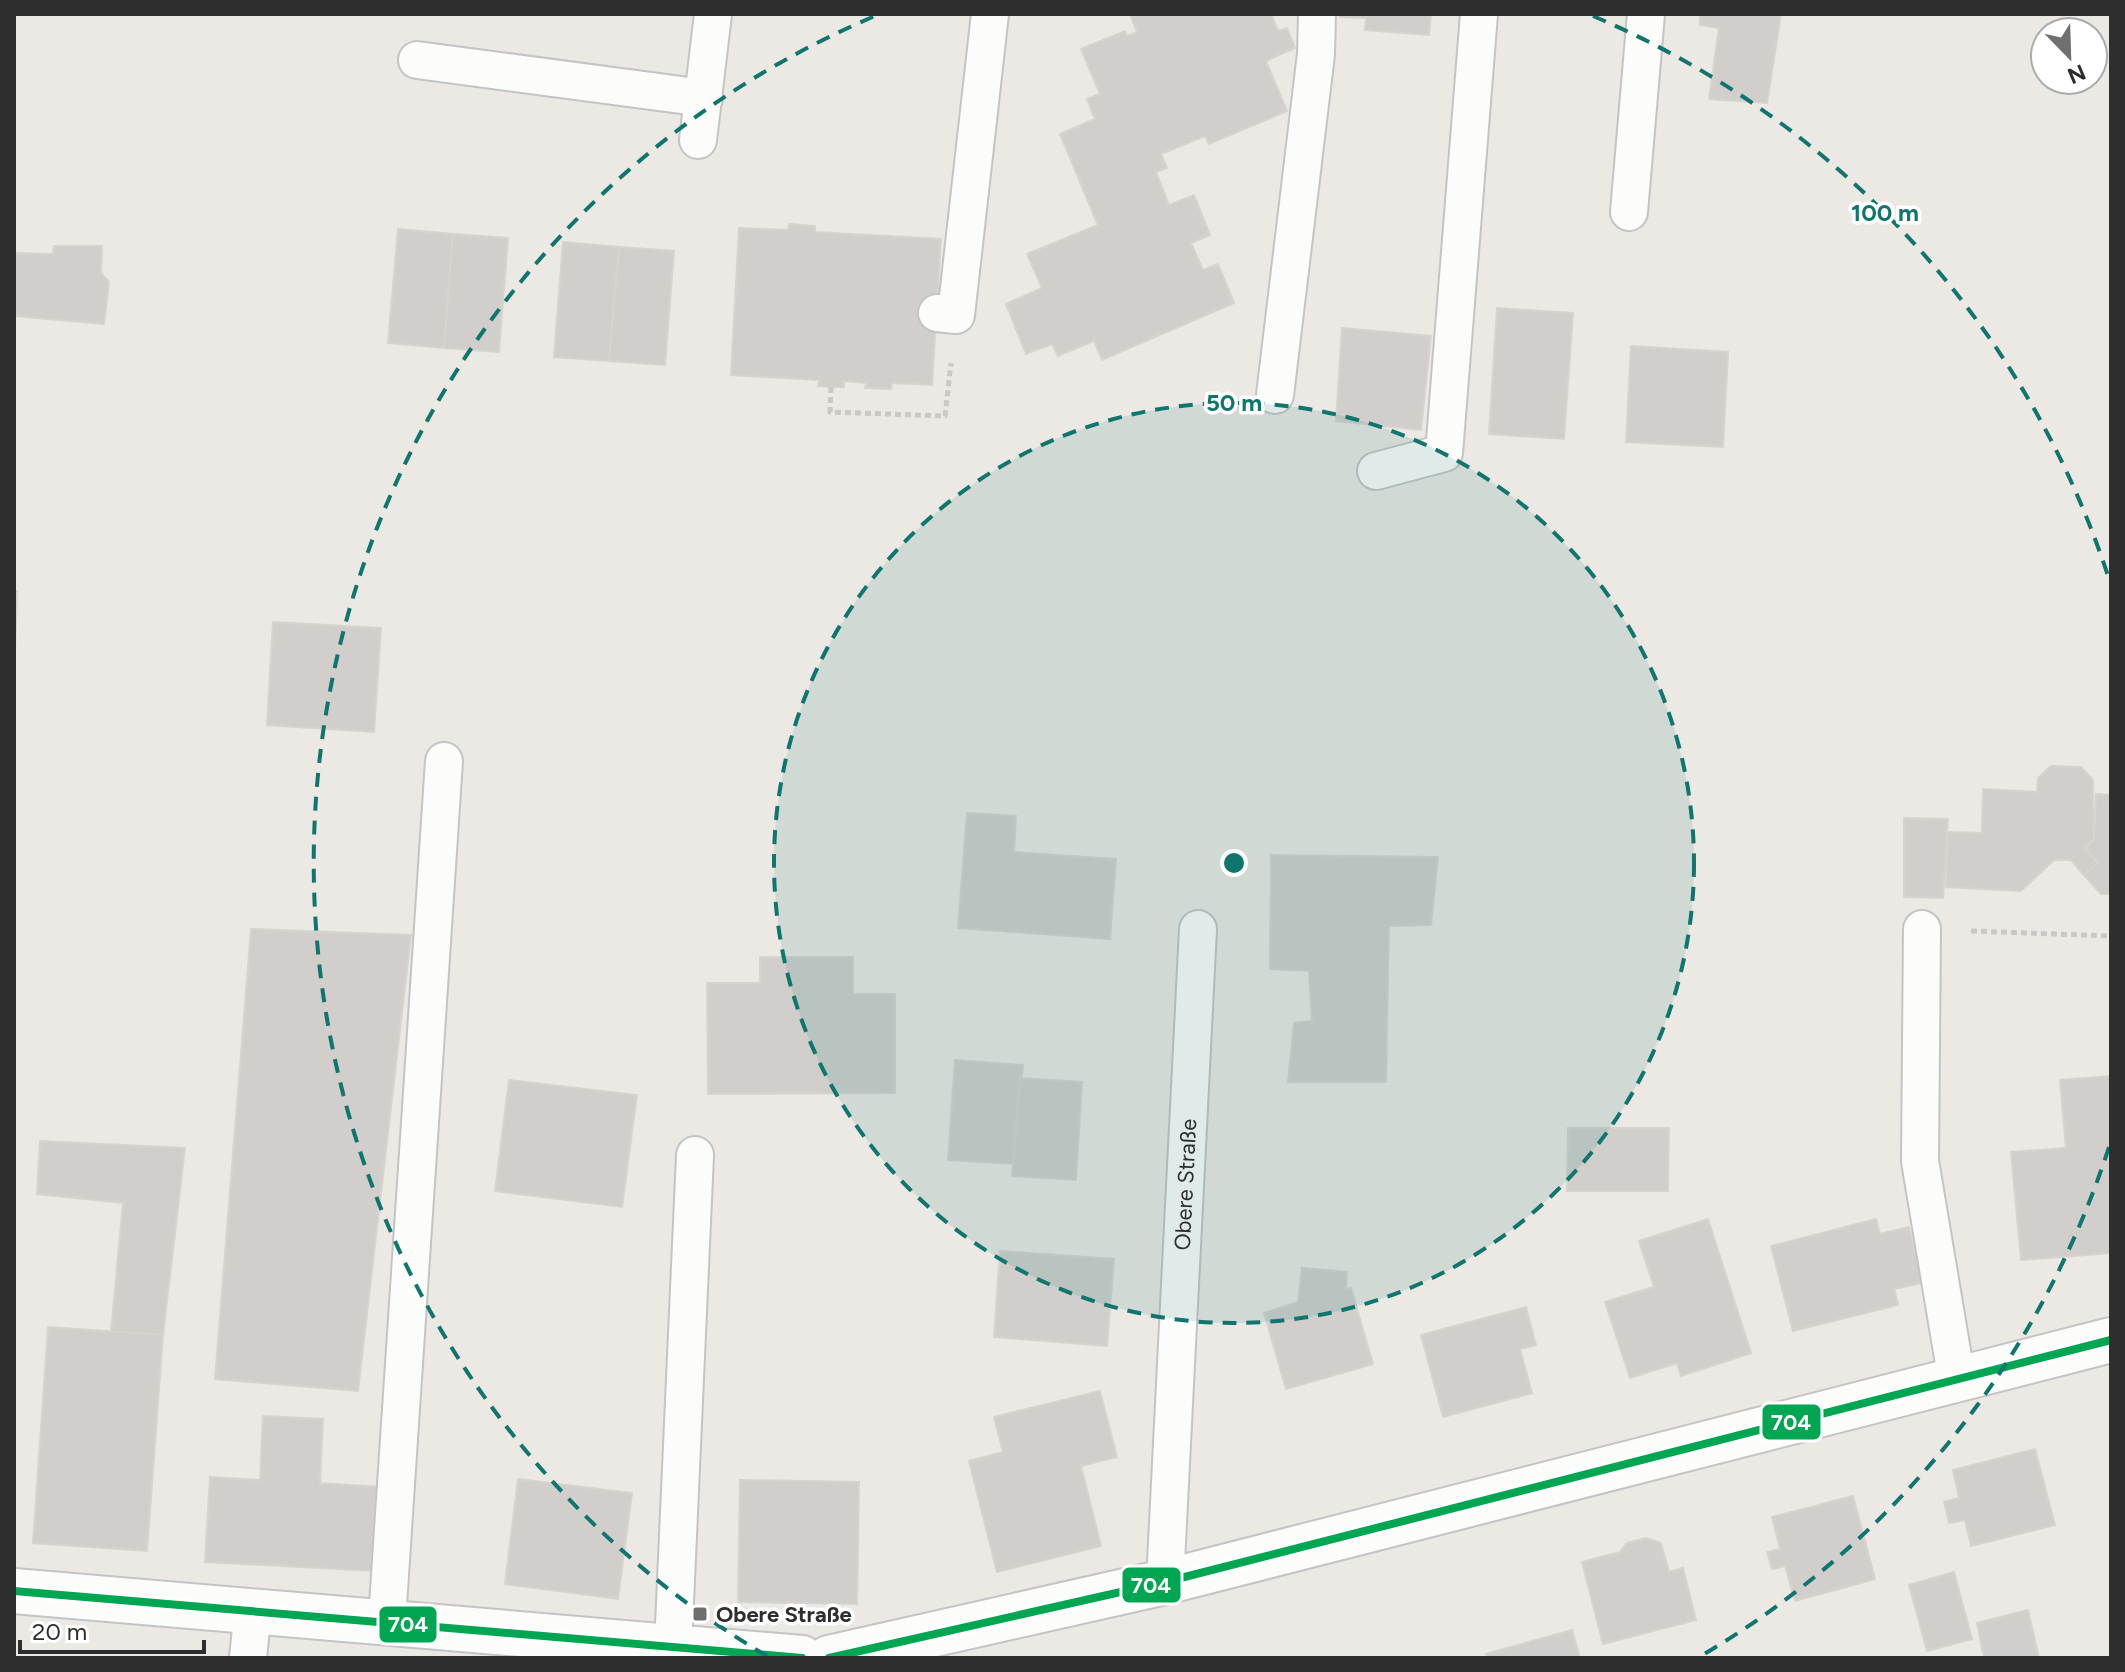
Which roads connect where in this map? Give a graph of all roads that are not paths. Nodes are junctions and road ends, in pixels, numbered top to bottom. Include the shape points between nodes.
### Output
1 (713, 14) edge
2 (990, 14) edge
3 (1317, 14) edge
4 (1479, 14) edge
5 (1646, 14) edge
6 (417, 60) dead end
7 (704, 98) junction
8 (698, 140) dead end
9 (1629, 212) dead end
10 (946, 314) road end
11 (1275, 395) dead end
12 (1376, 471) dead end
13 (444, 761) dead end
14 (1198, 929) dead end
15 (1922, 929) road end
16 (695, 1155) dead end
17 (2111, 1340) edge
18 (1957, 1381) junction
19 (1165, 1582) junction
20 (14, 1591) edge
21 (253, 1609) junction
22 (387, 1620) junction
23 (516, 1645) edge
24 (673, 1647) junction
25 (882, 1653) edge
26 (248, 1658) edge
27 (802, 1658) edge
28 (829, 1658) edge

1 - 7 lane
2 - 10 lane
3 - 11 lane
4 - 12 lane via 1444,453
5 - 9 lane
6 - 7 lane
7 - 8 lane
13 - 22 lane
14 - 19 lane, Obere Straße
15 - 18 lane via 1920,1161
16 - 24 lane
17 - 18 street
18 - 19 street
19 - 25 street
20 - 21 street
21 - 22 street
21 - 26 lane
22 - 23 street
23 - 24 street
24 - 27 street
25 - 28 street

